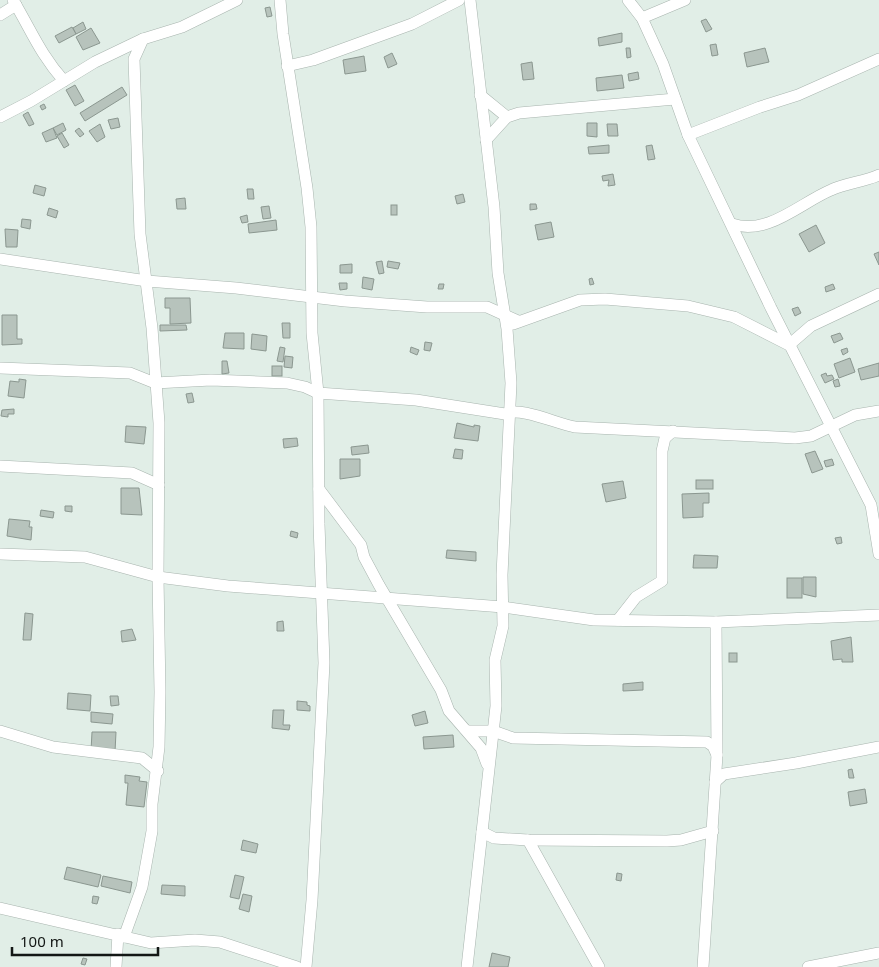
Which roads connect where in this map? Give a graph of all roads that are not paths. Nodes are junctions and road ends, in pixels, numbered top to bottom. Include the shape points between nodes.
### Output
1 (237, 0) edge
2 (280, 0) edge
3 (459, 0) edge
4 (470, 0) edge
5 (628, 0) edge
6 (685, 0) edge
7 (15, 3) edge
8 (0, 14) edge
9 (642, 18) junction
10 (143, 39) junction
11 (117, 51) junction
12 (879, 59) edge
13 (287, 66) junction
14 (135, 74) junction
15 (64, 81) junction
16 (480, 95) junction
17 (675, 99) junction
18 (0, 117) edge
19 (508, 117) junction
20 (688, 135) junction
21 (486, 140) junction
22 (879, 175) edge
23 (732, 224) junction
24 (759, 227) junction
25 (745, 250) junction
26 (0, 259) edge
27 (147, 281) junction
28 (879, 294) edge
29 (310, 297) junction
30 (502, 299) junction
31 (487, 307) junction
32 (505, 316) junction
33 (518, 321) junction
34 (507, 329) junction
35 (789, 345) junction
36 (0, 368) edge
37 (155, 383) junction
38 (318, 393) junction
39 (510, 411) junction
40 (879, 411) edge
41 (527, 414) junction
42 (831, 425) junction
43 (510, 428) junction
44 (672, 431) junction
45 (0, 466) edge
46 (159, 485) junction
47 (318, 489) junction
48 (875, 504) edge
49 (0, 554) edge
50 (879, 554) edge
51 (158, 577) junction
52 (322, 593) junction
53 (390, 599) junction
54 (503, 607) junction
55 (879, 615) edge
56 (618, 620) junction
57 (716, 622) junction
58 (468, 730) junction
59 (0, 731) edge
60 (493, 731) junction
61 (12, 735) junction
62 (0, 738) edge
63 (159, 747) junction
64 (879, 747) edge
65 (717, 755) junction
66 (142, 758) junction
67 (488, 768) junction
68 (158, 771) junction
69 (720, 771) junction
70 (482, 832) junction
71 (713, 832) junction
72 (494, 838) junction
73 (528, 840) junction
74 (480, 849) junction
75 (0, 908) edge
76 (121, 936) junction
77 (879, 953) edge
78 (116, 967) edge
79 (297, 967) edge
80 (306, 967) edge
81 (467, 967) edge
82 (599, 967) edge
83 (704, 967) edge
84 (808, 967) edge

1 - 10 street via 182,27
2 - 13 street
3 - 13 street via 412,24
4 - 16 street
5 - 9 street
6 - 9 street
7 - 8 street
7 - 15 street via 48,63
9 - 17 street
10 - 11 street
10 - 14 street via 134,59
11 - 14 street
11 - 15 street
12 - 20 street via 798,95 760,106
13 - 29 street via 311,227
14 - 27 street via 140,234
15 - 18 street
16 - 19 street
16 - 21 street
17 - 19 street via 519,113
17 - 20 street
19 - 21 street
20 - 23 street
21 - 30 street
22 - 24 street via 831,190
23 - 24 street
23 - 25 street
24 - 25 street via 748,239
25 - 35 street
26 - 27 street
27 - 29 street
27 - 37 street
28 - 35 street via 811,326
29 - 31 street via 427,308
29 - 38 street
30 - 31 street
30 - 32 street
31 - 32 street
32 - 33 street
32 - 34 street
33 - 34 street
33 - 35 street via 580,300 688,306 734,317
34 - 39 street
35 - 42 street
36 - 37 street via 130,373
37 - 38 street via 211,380 288,383
37 - 46 street
38 - 39 street via 416,400 505,414
38 - 47 street
39 - 41 street
39 - 43 street
40 - 42 street via 855,415
41 - 43 street
41 - 44 street via 575,427
42 - 44 street via 811,436 795,438
42 - 48 street
43 - 54 street
44 - 56 street via 665,438 662,450 662,581 636,597
45 - 46 street via 132,473
46 - 51 street
47 - 52 street
47 - 53 street via 361,545 364,557
48 - 50 street
49 - 51 street via 85,557
51 - 52 street
51 - 63 street
52 - 53 street
52 - 80 street via 324,663
53 - 54 street
53 - 58 street via 441,690 449,711
54 - 56 street via 594,620
54 - 60 street via 503,626 495,660
55 - 57 street
56 - 57 street
57 - 65 street
58 - 60 street
58 - 67 street via 483,750
59 - 61 street
60 - 65 street via 514,738 706,742 713,746
60 - 67 street
61 - 62 street
61 - 66 street via 53,747
63 - 66 street
63 - 68 street
64 - 69 street via 796,763
65 - 69 street
66 - 68 street
67 - 70 street
68 - 76 street via 142,886
69 - 71 street via 715,782
70 - 72 street
70 - 74 street
71 - 73 street via 681,840
71 - 83 street
72 - 73 street
72 - 74 street
73 - 82 street
74 - 81 street
75 - 76 street
76 - 78 street
76 - 79 street via 151,943 220,942
77 - 84 street

